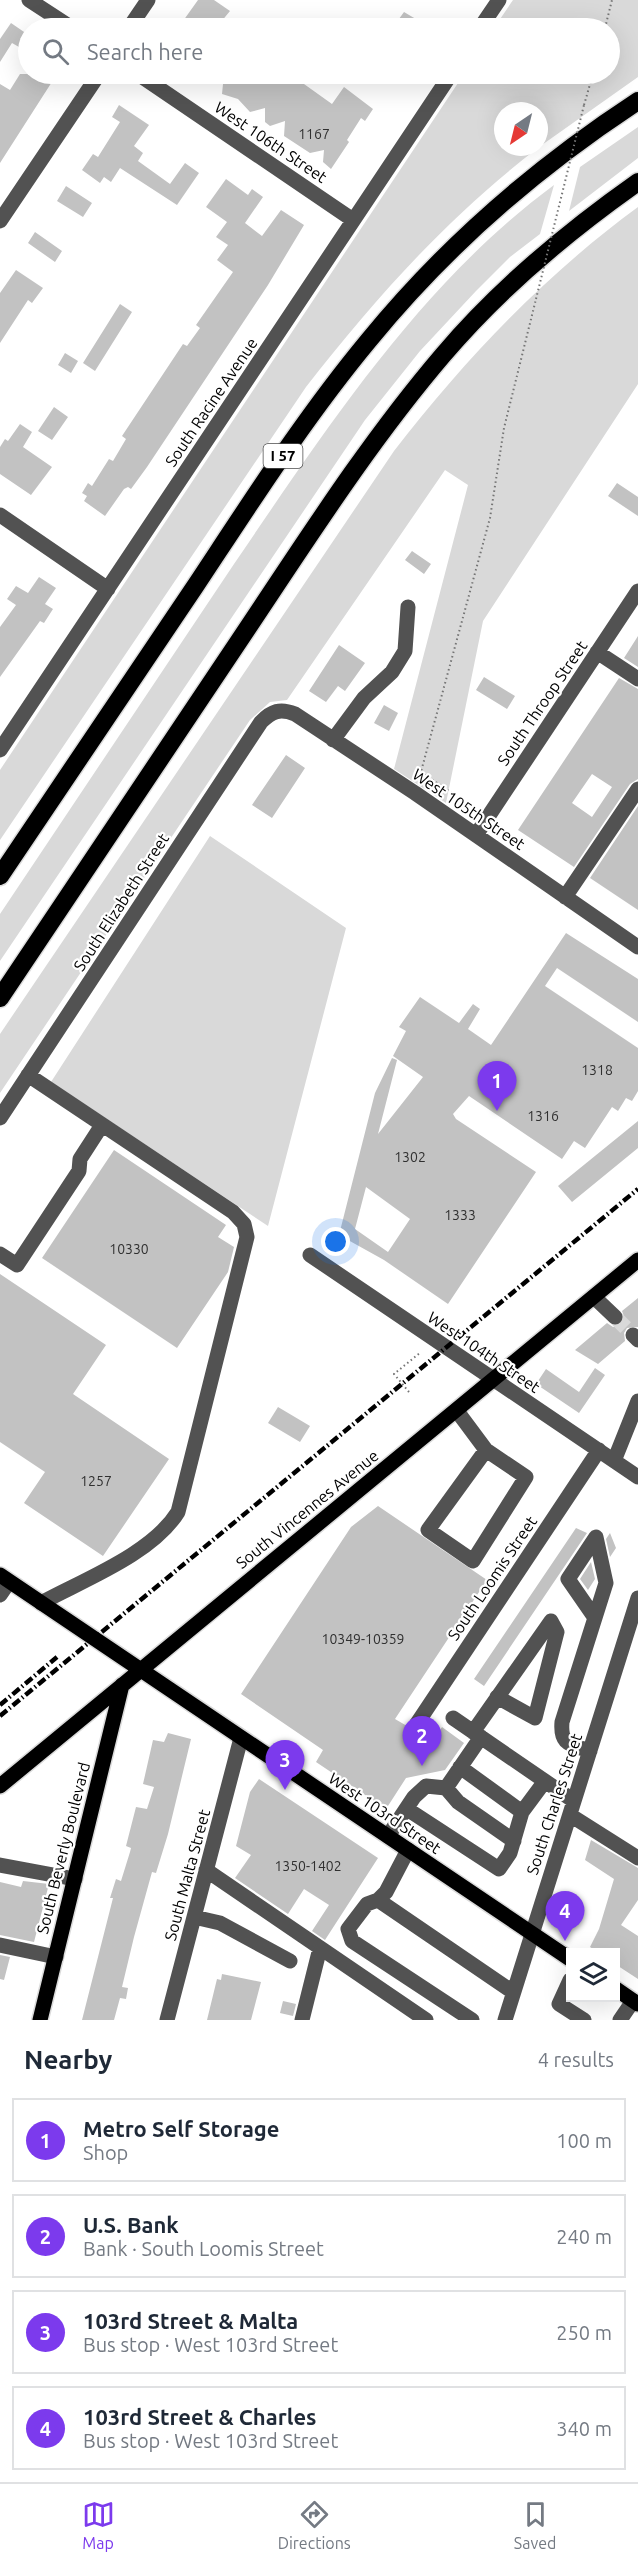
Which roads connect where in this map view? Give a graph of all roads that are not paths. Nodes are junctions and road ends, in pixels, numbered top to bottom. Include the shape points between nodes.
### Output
1 (30, 0) edge
2 (148, 0) edge
3 (499, 0) edge
4 (57, 18) edge
5 (136, 18) edge
6 (487, 18) edge
7 (92, 84) edge
8 (153, 84) edge
9 (444, 84) edge
10 (638, 101) edge
11 (638, 182) edge
12 (353, 220) junction
13 (0, 221) edge
14 (0, 515) edge
15 (108, 589) junction
16 (638, 591) edge
17 (408, 607) dead end
18 (597, 652) junction
19 (638, 679) edge
20 (276, 711) joint
21 (333, 740) junction
22 (0, 750) edge
23 (638, 789) edge
24 (476, 835) junction
25 (0, 876) edge
26 (565, 897) junction
27 (638, 947) edge
28 (0, 998) edge
29 (28, 1075) junction
30 (0, 1118) edge
31 (102, 1125) junction
32 (0, 1254) edge
33 (310, 1256) dead end
34 (638, 1260) edge
35 (594, 1297) junction
36 (615, 1317) tunnel mouth
37 (494, 1381) junction
38 (638, 1401) edge
39 (457, 1411) junction
40 (486, 1450) junction
41 (599, 1450) junction
42 (614, 1461) junction
43 (638, 1477) edge
44 (5, 1579) edge
45 (0, 1595) edge
46 (638, 1598) edge
47 (41, 1603) junction
48 (595, 1618) dead end
49 (139, 1670) junction
50 (122, 1685) junction
51 (497, 1697) junction
52 (431, 1703) junction
53 (416, 1725) dead end
54 (477, 1734) junction
55 (241, 1738) junction
56 (590, 1751) junction
57 (460, 1767) junction
58 (545, 1781) junction
59 (0, 1786) edge
60 (446, 1788) junction
61 (572, 1808) junction
62 (407, 1809) junction
63 (522, 1812) junction
64 (388, 1836) junction
65 (514, 1841) junction
66 (408, 1850) junction
67 (638, 1858) edge
68 (0, 1865) edge
69 (206, 1870) junction
70 (75, 1878) junction
71 (378, 1900) junction
72 (194, 1917) junction
73 (532, 1932) junction
74 (0, 1945) edge
75 (320, 1948) junction
76 (566, 1956) edge
77 (56, 1957) junction
78 (290, 1961) dead end
79 (566, 1989) edge
80 (513, 1992) junction
81 (620, 1992) edge
82 (635, 2002) edge
83 (40, 2020) edge
84 (167, 2020) edge
85 (302, 2020) edge
86 (426, 2020) edge
87 (472, 2020) edge
88 (505, 2020) edge
89 (584, 2020) edge
90 (620, 2020) edge

1 - 4 street
2 - 5 street
3 - 6 street
7 - 13 street
8 - 12 street, West 106th Street
9 - 12 street, South Racine Avenue
10 - 25 highway, I 57 via 545,167 481,223 369,339 263,484
11 - 28 highway via 560,240 505,291 444,354 388,425
12 - 15 street, South Racine Avenue
14 - 15 street
15 - 22 street, South Racine Avenue
16 - 18 street, South Throop Street
17 - 21 street via 405,651 392,672 364,698
18 - 19 street
18 - 24 street, South Throop Street
20 - 21 street, West 105th Street via 295,714
20 - 29 street, South Elizabeth Street via 261,722
21 - 24 street, West 105th Street
23 - 26 street
24 - 26 street, West 105th Street
26 - 27 street, West 105th Street
29 - 30 street, South Elizabeth Street
29 - 31 street
31 - 32 street via 81,1159 79,1171 17,1265
31 - 47 street via 241,1218 247,1237 178,1512 134,1552
33 - 37 street, West 104th Street
34 - 35 main road, South Vincennes Avenue
35 - 36 street
35 - 37 main road, South Vincennes Avenue
37 - 39 main road, South Vincennes Avenue
37 - 41 street, West 104th Street
38 - 42 street
39 - 40 street
39 - 49 main road, South Vincennes Avenue
40 - 40 street via 526,1477 473,1561 428,1530
41 - 42 street, West 104th Street
41 - 52 street, South Loomis Street
42 - 43 street, West 104th Street
44 - 45 street
44 - 47 main road, West 103rd Street
46 - 56 street, South Charles Street
47 - 49 main road, West 103rd Street
48 - 56 street via 561,1735 565,1742
49 - 50 main road, South Vincennes Avenue
49 - 55 main road, West 103rd Street
50 - 59 main road, South Vincennes Avenue
50 - 70 main road, South Beverly Boulevard
51 - 51 street via 518,1669 551,1621 557,1632 535,1718
51 - 54 street
52 - 53 street, South Loomis Street
52 - 54 street
54 - 57 street
54 - 58 street
55 - 64 main road, West 103rd Street
55 - 69 street, South Malta Street
56 - 61 street, South Charles Street
57 - 60 street
57 - 63 street
58 - 61 street
58 - 63 street
60 - 62 street via 426,1786
60 - 65 street via 458,1802
61 - 67 street
61 - 73 street, South Charles Street
62 - 64 street
62 - 65 street via 499,1869
63 - 65 street
64 - 66 main road, West 103rd Street
66 - 71 street
66 - 73 main road, West 103rd Street
68 - 70 street
69 - 72 street, South Malta Street
69 - 75 street
70 - 77 main road, South Beverly Boulevard
71 - 80 street
71 - 87 street via 367,1904 348,1929 352,1941
72 - 78 street via 220,1923
72 - 84 street, South Malta Street
73 - 76 main road, West 103rd Street
73 - 80 street, South Charles Street
74 - 77 street
75 - 85 street
75 - 86 street
77 - 83 main road, South Beverly Boulevard
79 - 89 street via 559,2004
80 - 88 street, South Charles Street
81 - 82 main road
82 - 90 street

